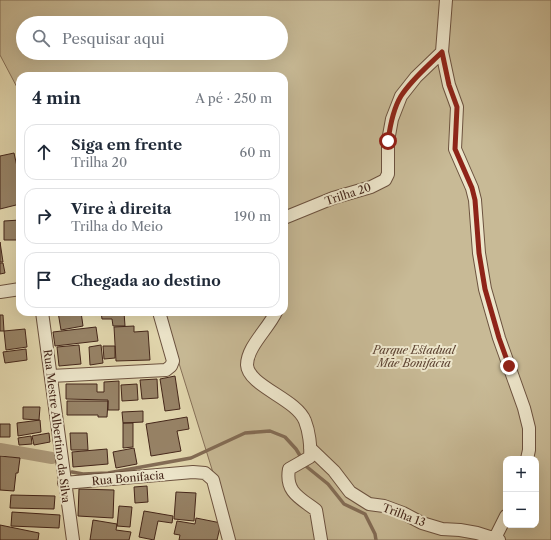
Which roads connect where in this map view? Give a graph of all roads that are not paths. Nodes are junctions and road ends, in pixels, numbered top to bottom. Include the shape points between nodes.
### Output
1 (446, 0) edge
2 (442, 52) junction
3 (288, 216) edge
4 (16, 290) edge
5 (0, 292) edge
6 (43, 316) edge
7 (160, 316) edge
8 (273, 316) edge
9 (51, 376) junction
10 (310, 452) junction
11 (527, 456) edge
12 (64, 483) junction
13 (503, 524) edge
14 (497, 539) edge
15 (72, 540) edge
16 (229, 540) edge
17 (321, 540) edge

1 - 2 street
2 - 3 street, Trilha 20 via 401,96 389,134 388,174 385,180
2 - 11 street via 457,107 455,149 475,200 485,289 524,408 528,428
4 - 5 street
6 - 9 street, Rua Mestre Albertino da Silva
7 - 9 street via 174,361 166,370
8 - 10 street via 250,352 247,366 258,382 296,407 305,420
9 - 12 street, Rua Mestre Albertino da Silva
10 - 14 street, Trilha 13 via 334,471 350,492 369,504 384,506 442,529 460,530
10 - 17 street via 289,469 288,477 293,493 316,510
12 - 15 street, Rua Mestre Albertino da Silva
12 - 16 street, Rua Bonifacia via 204,473 213,480
13 - 14 street

